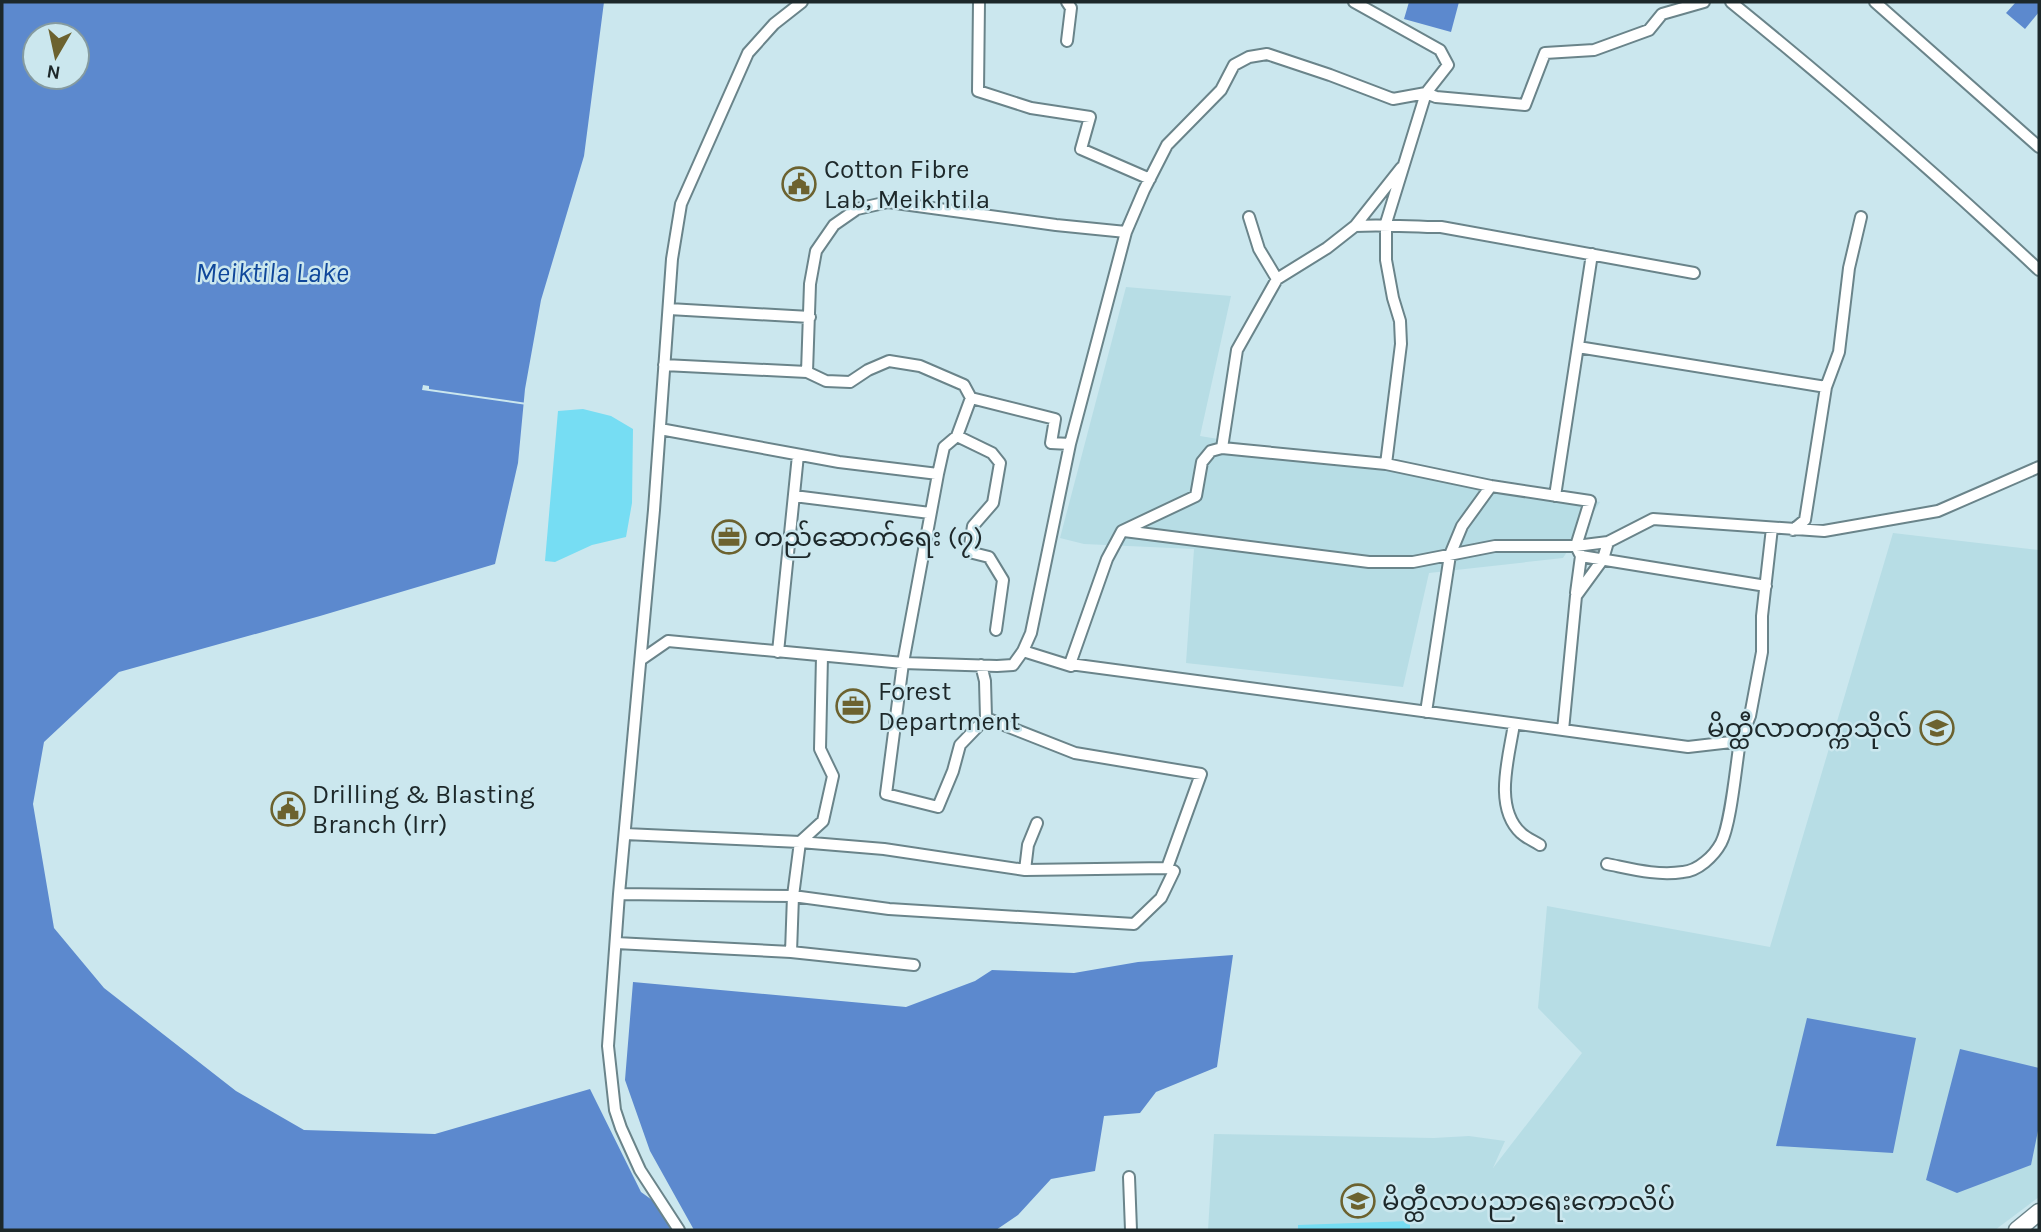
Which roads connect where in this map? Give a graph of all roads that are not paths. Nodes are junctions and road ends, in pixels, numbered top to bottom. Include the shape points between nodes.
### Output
1 (802, 2) edge
2 (979, 2) edge
3 (1068, 2) edge
4 (1354, 2) edge
5 (1672, 2) edge
6 (1704, 2) edge
7 (1731, 2) edge
8 (1875, 2) edge
9 (785, 6) edge
10 (1687, 8) junction
11 (1067, 41) dead end
12 (1426, 93) junction
13 (2039, 147) edge
14 (1405, 163) junction
15 (1150, 179) junction
16 (1249, 217) dead end
17 (1861, 217) dead end
18 (1386, 223) junction
19 (1355, 226) junction
20 (1126, 232) junction
21 (1592, 254) junction
22 (2039, 270) edge
23 (1695, 273) dead end
24 (1277, 279) junction
25 (669, 309) junction
26 (810, 317) junction
27 (1578, 347) junction
28 (664, 365) junction
29 (807, 372) junction
30 (1826, 387) junction
31 (971, 398) junction
32 (660, 429) junction
33 (957, 436) junction
34 (1070, 444) junction
35 (1222, 448) junction
36 (798, 455) junction
37 (1386, 464) junction
38 (2039, 467) edge
39 (937, 474) junction
40 (1491, 486) junction
41 (793, 496) junction
42 (1555, 496) junction
43 (930, 513) junction
44 (1772, 528) junction
45 (1793, 530) junction
46 (1122, 531) junction
47 (1608, 541) junction
48 (1579, 551) junction
49 (1450, 555) junction
50 (1602, 559) junction
51 (1766, 586) junction
52 (1576, 596) junction
53 (996, 630) dead end
54 (1023, 651) junction
55 (778, 652) junction
56 (822, 656) junction
57 (642, 659) junction
58 (903, 663) junction
59 (1070, 664) junction
60 (981, 665) junction
61 (1426, 712) junction
62 (986, 718) junction
63 (1514, 724) junction
64 (1563, 730) junction
65 (1740, 741) junction
66 (1037, 823) dead end
67 (625, 834) junction
68 (800, 842) junction
69 (1540, 845) dead end
70 (1607, 864) dead end
71 (1167, 868) junction
72 (1025, 870) junction
73 (619, 894) junction
74 (793, 896) junction
75 (616, 943) junction
76 (791, 953) junction
77 (914, 965) dead end
78 (1129, 1177) dead end
79 (2039, 1212) edge
80 (679, 1230) edge
81 (1131, 1230) edge
82 (2017, 1230) edge

1 - 9 street
2 - 15 street via 978,91 1031,108 1090,117 1081,149
3 - 11 street
4 - 12 street via 1440,50 1448,65
5 - 10 street
6 - 10 street
7 - 22 street via 1815,70
8 - 13 street
9 - 25 street via 748,53 689,182 676,222
10 - 12 street via 1662,14 1649,30 1594,50 1545,53 1525,105
12 - 14 street
12 - 15 street via 1393,99 1267,54 1249,57 1234,65 1221,90 1167,145
14 - 18 street
14 - 19 street
15 - 20 street
16 - 24 street via 1259,248
17 - 30 street via 1849,268 1839,352
18 - 19 street
18 - 21 street via 1441,227
18 - 37 street via 1387,260 1401,344
19 - 24 street
20 - 26 street via 888,202 857,209 834,225 816,251
20 - 34 street
21 - 23 street
21 - 27 street
24 - 35 street via 1237,350
25 - 26 street
25 - 28 street
26 - 29 street
27 - 30 street
27 - 42 street
28 - 29 street
28 - 32 street
29 - 31 street via 826,381 850,382 889,361 920,366 964,385
30 - 45 street via 1805,520
31 - 33 street
31 - 34 street via 1055,419 1051,443
32 - 36 street
32 - 57 street
33 - 39 street via 944,447
33 - 53 street via 992,453 1000,463 993,503 973,526 969,552 989,558 1003,580
34 - 54 street via 1031,633
35 - 37 street
35 - 46 street via 1211,451 1202,463 1196,496
36 - 39 street
36 - 41 street
37 - 40 street
38 - 45 street via 1938,511 1824,531
39 - 43 street
40 - 42 street
40 - 49 street via 1462,526
41 - 43 street
41 - 55 street
42 - 48 street via 1590,501
43 - 58 street
44 - 45 street
44 - 47 street via 1653,519
44 - 51 street
46 - 49 street via 1370,562 1413,562
46 - 59 street via 1107,559
47 - 48 street
47 - 50 street
48 - 49 street via 1495,546
48 - 50 street
48 - 52 street
49 - 61 street
50 - 51 street
50 - 52 street
51 - 65 street via 1762,652 1751,716
52 - 64 street
54 - 59 street
54 - 60 street via 1013,665
55 - 56 street
55 - 57 street via 668,641
56 - 58 street
56 - 68 street via 820,749 833,776 823,821
57 - 67 street
58 - 60 street
58 - 62 street via 886,794 938,807 960,745
59 - 61 street
60 - 62 street
61 - 63 street
62 - 71 street via 1075,753 1201,774
63 - 64 street
63 - 69 street via 1504,795 1519,832
64 - 65 street via 1688,747
65 - 70 street via 1721,843 1706,862 1686,872 1650,873
66 - 72 street
67 - 68 street
67 - 73 street
68 - 72 street
68 - 74 street
71 - 72 street
71 - 74 street via 1174,871 1160,898 1135,923 889,909
73 - 74 street
73 - 75 street
74 - 76 street
75 - 76 street
75 - 80 street via 608,1046 615,1110 640,1170
76 - 77 street
78 - 81 street
79 - 82 highway

